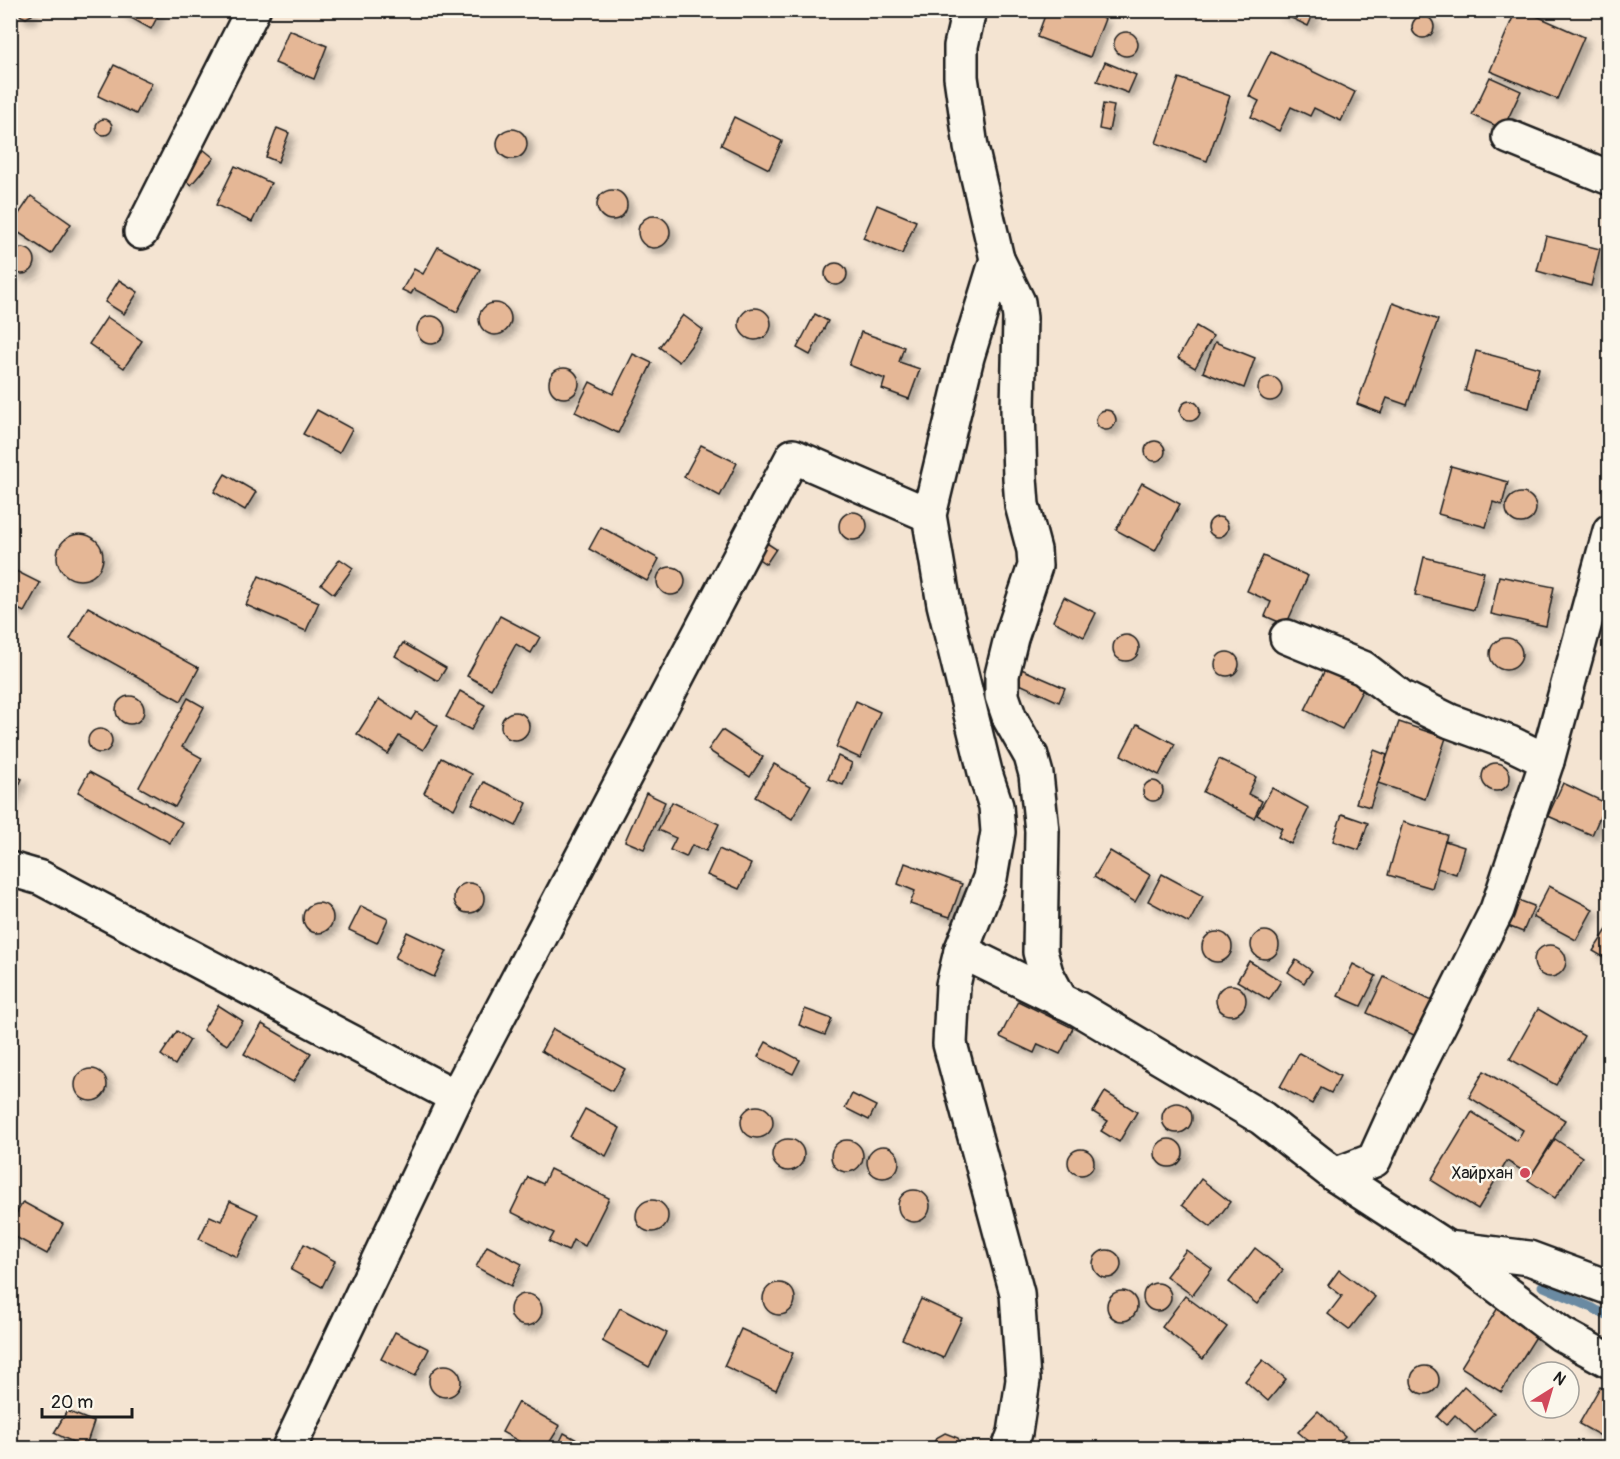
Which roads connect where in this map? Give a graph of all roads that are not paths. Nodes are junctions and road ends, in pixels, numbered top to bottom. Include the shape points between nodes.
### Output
1 (253, 10) edge
2 (969, 11) edge
3 (1509, 137) dead end
4 (1610, 178) edge
5 (141, 232) dead end
6 (997, 259) junction
7 (929, 515) junction
8 (1610, 531) edge
9 (1287, 637) dead end
10 (1547, 761) junction
11 (10, 869) edge
12 (961, 951) junction
13 (1061, 1000) junction
14 (456, 1097) junction
15 (1335, 1175) junction
16 (1447, 1248) junction
17 (1610, 1288) edge
18 (1610, 1361) edge
19 (1020, 1443) edge
20 (289, 1449) edge

1 - 5 street
2 - 6 street via 961,46 961,77 971,147
3 - 4 street
6 - 7 street via 967,357
6 - 13 street via 1018,302 1020,318 1020,478 1035,566 1011,638 1002,675 1002,696 1036,774 1042,831 1040,952
7 - 12 street via 944,603 996,806 998,832 990,878
7 - 14 street via 794,456
8 - 10 street
9 - 10 street via 1363,668 1401,697 1450,721
10 - 15 street via 1497,910 1374,1161
11 - 14 street via 40,878
12 - 13 street
12 - 19 street via 953,985 950,1044 1017,1293 1023,1380
13 - 15 street via 1262,1118
14 - 20 street
15 - 16 street
16 - 17 street via 1529,1258
16 - 18 street via 1561,1334

